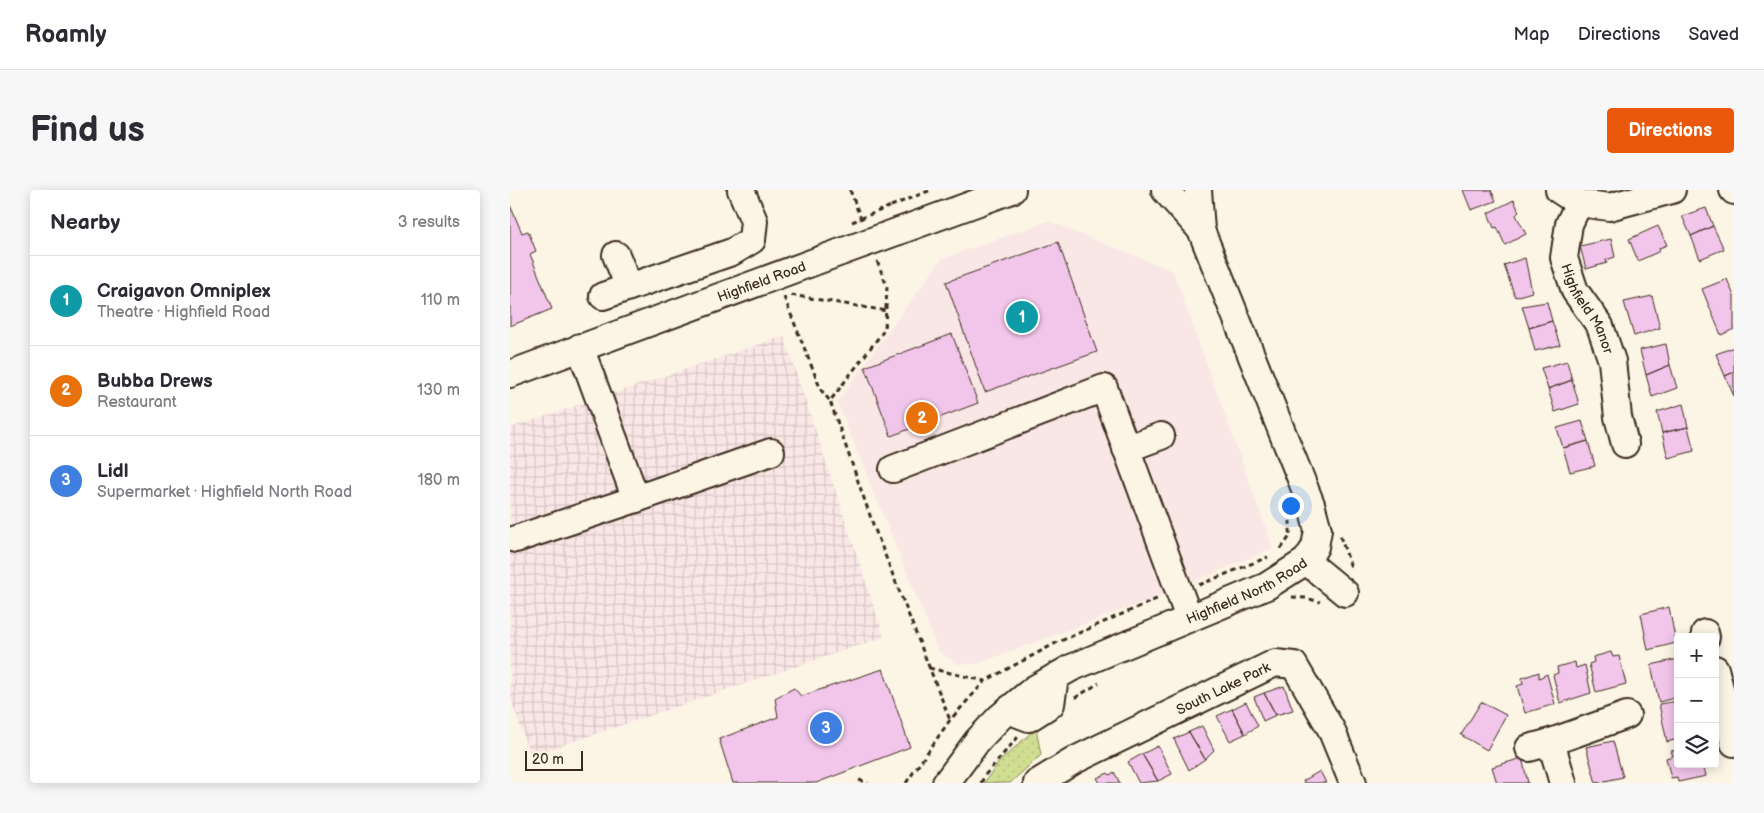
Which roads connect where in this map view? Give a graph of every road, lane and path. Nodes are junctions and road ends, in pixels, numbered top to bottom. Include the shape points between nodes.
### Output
1 (741, 190) edge
2 (931, 190) edge
3 (1012, 190) edge
4 (1165, 190) edge
5 (1198, 190) edge
6 (1672, 190) edge
7 (1569, 197) edge
8 (850, 223) dead end
9 (1201, 230) junction
10 (616, 255) dead end
11 (629, 287) junction
12 (776, 287) junction
13 (603, 296) dead end
14 (887, 311) dead end
15 (580, 348) junction
16 (510, 374) edge
17 (830, 401) dead end
18 (1161, 436) dead end
19 (1625, 444) dead end
20 (1126, 449) junction
21 (771, 452) dead end
22 (893, 469) dead end
23 (636, 500) junction
24 (1290, 515) dead end
25 (516, 538) dead end
26 (1278, 553) dead end
27 (1269, 556) dead end
28 (1306, 562) junction
29 (1173, 577) junction
30 (1345, 592) joint
31 (1284, 600) dead end
32 (1189, 618) junction
33 (930, 668) dead end
34 (1105, 680) dead end
35 (985, 681) junction
36 (1723, 681) edge
37 (1074, 699) dead end
38 (1627, 715) dead end
39 (1021, 734) dead end
40 (1734, 743) edge
41 (859, 780) dead end
42 (868, 783) edge
43 (906, 783) edge
44 (946, 783) edge
45 (980, 783) edge
46 (1037, 783) edge
47 (1353, 783) edge
48 (1563, 783) edge

1 - 11 street via 754,221 752,240 732,252
2 - 8 path, bridge
3 - 12 street, Highfield Road, bridge via 841,252
4 - 9 street, Highfield North Road
5 - 9 street, Highfield North Road
6 - 7 street via 1609,207
7 - 19 street, Highfield Manor via 1564,258 1575,291 1600,326 1612,361 1629,415
9 - 28 street, Highfield North Road via 1311,504 1318,530 1315,547
10 - 11 street
11 - 13 street
12 - 14 path via 793,295
12 - 15 street, Highfield Road
12 - 17 path via 820,390
15 - 16 street, Highfield Road
15 - 23 street
18 - 20 street
20 - 22 street via 1104,388
20 - 29 street
21 - 23 street
23 - 25 street
24 - 26 path via 1290,536
27 - 29 path via 1198,585
28 - 30 street
28 - 32 street, Highfield North Road via 1267,586
29 - 32 street
29 - 35 path via 1160,597 1056,643
30 - 31 path via 1330,605 1293,596
32 - 44 street, Highfield North Road via 1071,668 1034,689 978,740
33 - 35 path
34 - 37 path
35 - 43 path via 950,720
36 - 40 street
38 - 48 street via 1540,745
39 - 45 path
41 - 42 path
46 - 47 street, South Lake Park via 1075,760 1275,662 1294,665 1331,729

